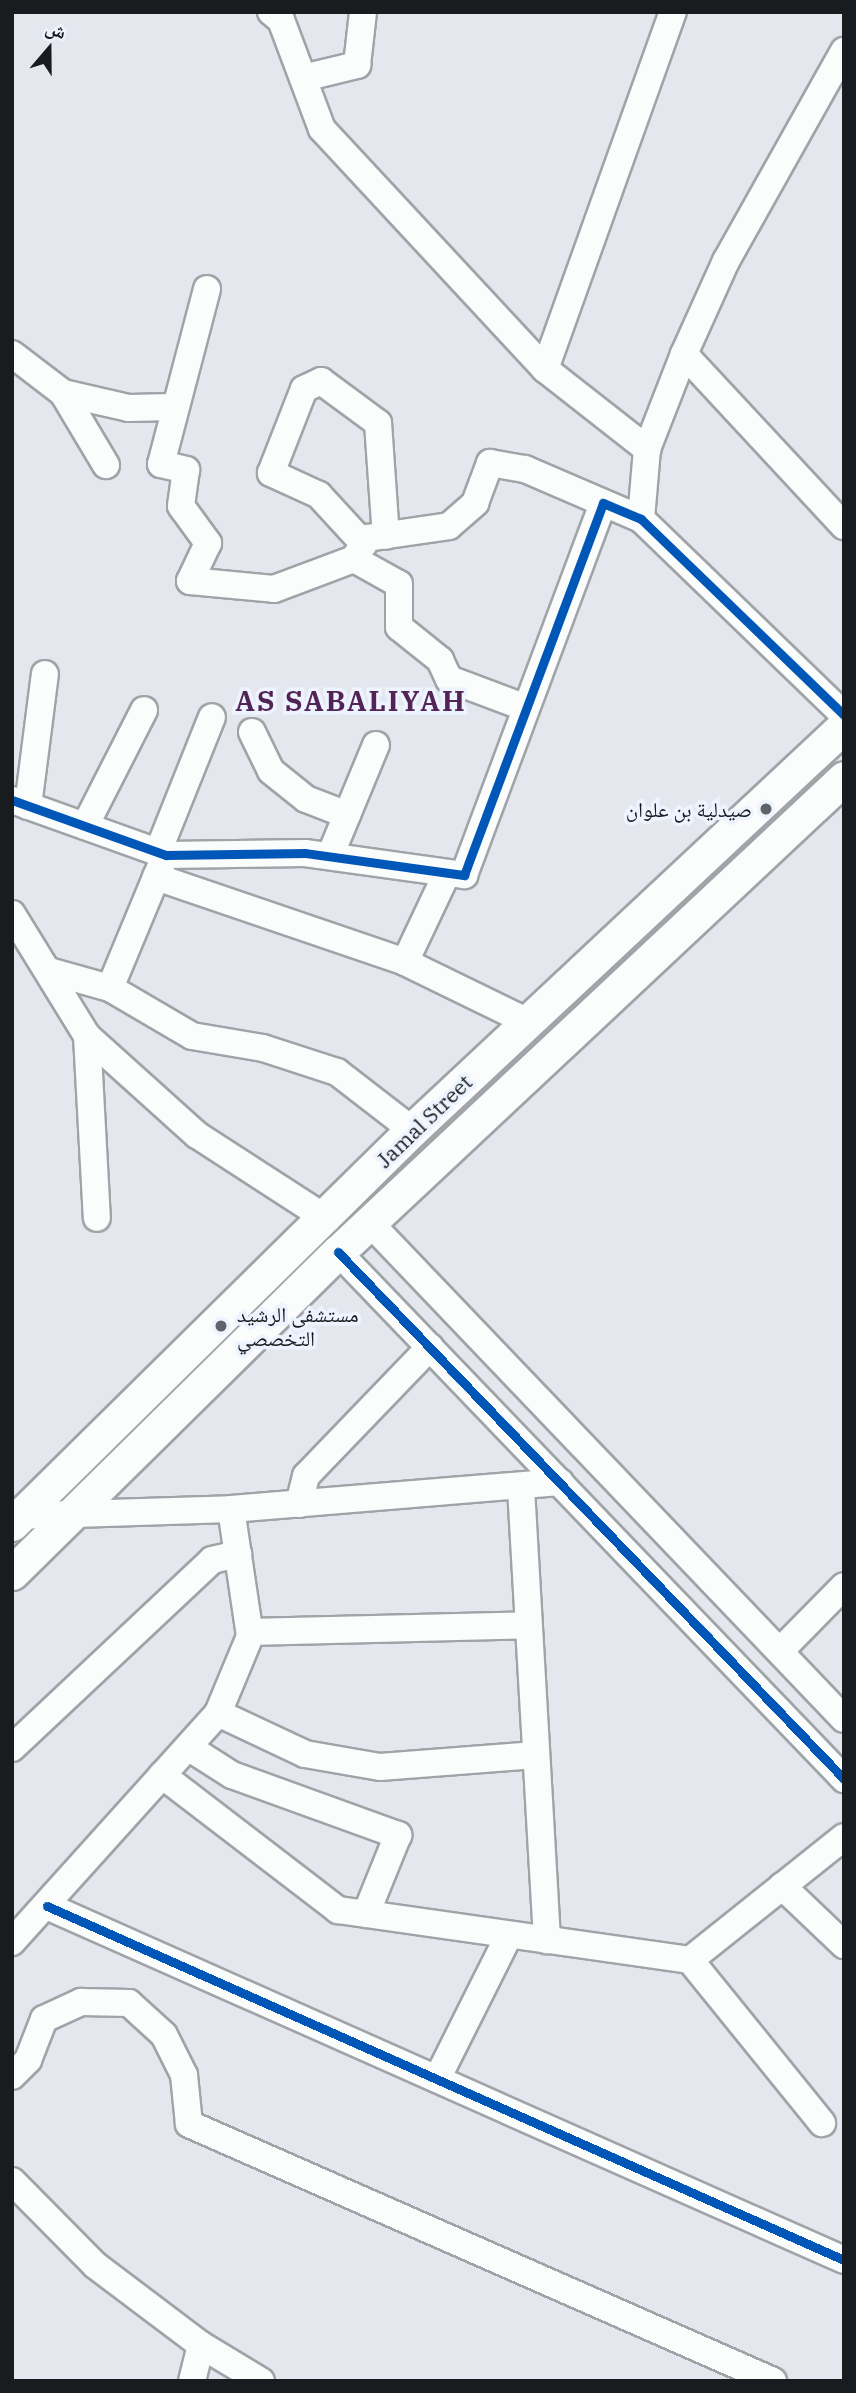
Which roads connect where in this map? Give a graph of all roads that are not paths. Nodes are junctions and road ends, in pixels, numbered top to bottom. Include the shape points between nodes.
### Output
1 (271, 12) edge
2 (363, 12) edge
3 (673, 12) edge
4 (844, 51) edge
5 (303, 78) junction
6 (207, 289) dead end
7 (12, 354) edge
8 (684, 354) junction
9 (545, 369) junction
10 (62, 393) junction
11 (173, 407) junction
12 (648, 449) junction
13 (106, 465) dead end
14 (603, 503) junction
15 (640, 519) junction
16 (844, 526) edge
17 (368, 546) junction
18 (45, 674) dead end
19 (526, 708) junction
20 (144, 710) dead end
21 (212, 717) dead end
22 (252, 732) dead end
23 (840, 733) edge
24 (376, 745) dead end
25 (844, 778) edge
26 (20, 803) edge
27 (347, 815) junction
28 (85, 826) junction
29 (330, 856) junction
30 (160, 861) junction
31 (447, 873) junction
32 (12, 914) edge
33 (405, 962) junction
34 (49, 971) junction
35 (110, 988) junction
36 (528, 1022) junction
37 (87, 1037) junction
38 (412, 1130) junction
39 (97, 1218) dead end
40 (327, 1219) junction
41 (369, 1222) junction
42 (338, 1252) junction
43 (430, 1347) junction
44 (561, 1482) junction
45 (521, 1488) junction
46 (299, 1504) junction
47 (231, 1509) junction
48 (76, 1514) junction
49 (15, 1518) edge
50 (238, 1554) junction
51 (12, 1573) edge
52 (844, 1586) edge
53 (528, 1625) junction
54 (250, 1632) junction
55 (780, 1651) junction
56 (218, 1713) junction
57 (844, 1719) edge
58 (188, 1747) junction
59 (12, 1748) edge
60 (536, 1755) junction
61 (162, 1775) junction
62 (844, 1779) edge
63 (844, 1837) edge
64 (782, 1886) junction
65 (47, 1906) junction
66 (366, 1914) junction
67 (509, 1934) junction
68 (547, 1940) junction
69 (12, 1942) edge
70 (844, 1945) edge
71 (690, 1960) junction
72 (12, 2076) edge
73 (437, 2079) junction
74 (821, 2123) dead end
75 (12, 2181) edge
76 (844, 2260) edge
77 (201, 2345) junction
78 (192, 2381) edge
79 (261, 2381) edge
80 (772, 2381) edge

1 - 5 street via 281,20
2 - 5 street via 356,65
3 - 9 street
4 - 8 street via 726,261
5 - 9 street via 322,129
6 - 11 street
7 - 10 street
8 - 12 street
8 - 16 street
9 - 12 street
10 - 11 street via 129,408
10 - 13 street
11 - 17 street via 161,464 186,470 181,506 208,543 190,582 274,589
12 - 15 street
14 - 15 street
14 - 17 street via 524,468 490,463 475,503 449,526
14 - 19 street
15 - 23 street
17 - 17 street via 318,495 271,473 304,389 321,381 378,423
17 - 19 street via 400,584 400,627 440,660 449,679
18 - 26 street
19 - 31 street via 464,875
20 - 28 street
21 - 30 street
22 - 27 street via 271,771 306,799
23 - 36 main road, Jamal Street
24 - 27 street
25 - 41 main road, Jamal Street
26 - 28 street
27 - 29 street
28 - 30 street
29 - 30 street
29 - 31 street
30 - 33 street
30 - 35 street
31 - 33 street
32 - 34 street
33 - 36 street
34 - 35 street
34 - 37 street
35 - 38 street via 192,1036 263,1048 337,1072
36 - 38 main road, Jamal Street
37 - 39 street
37 - 40 street via 197,1135
38 - 40 main road, Jamal Street
40 - 49 main road, Jamal Street
41 - 42 main road, Jamal Street
41 - 55 street
42 - 43 street
42 - 48 main road, Jamal Street
43 - 44 street
43 - 46 street via 306,1476
44 - 45 street
44 - 62 street
45 - 46 street
45 - 53 street
46 - 47 street
47 - 48 street
47 - 50 street
48 - 49 street
48 - 51 main road, Jamal Street
50 - 54 street
50 - 59 street via 212,1560
52 - 55 street
53 - 54 street
53 - 60 street
54 - 56 street
55 - 57 street
56 - 58 street
56 - 60 street via 305,1754 380,1767
58 - 61 street
58 - 66 street via 232,1775 398,1835
60 - 68 street
61 - 65 street
61 - 66 street via 338,1910
63 - 64 street
64 - 70 street
64 - 71 street
65 - 69 street
65 - 73 street
66 - 67 street
67 - 68 street
67 - 73 street
68 - 71 street
71 - 74 street
72 - 80 street via 28,2060 44,2019 82,2002 129,2003 164,2035 184,2075 189,2124
73 - 76 street
75 - 77 street via 95,2265
77 - 78 street
77 - 79 street

